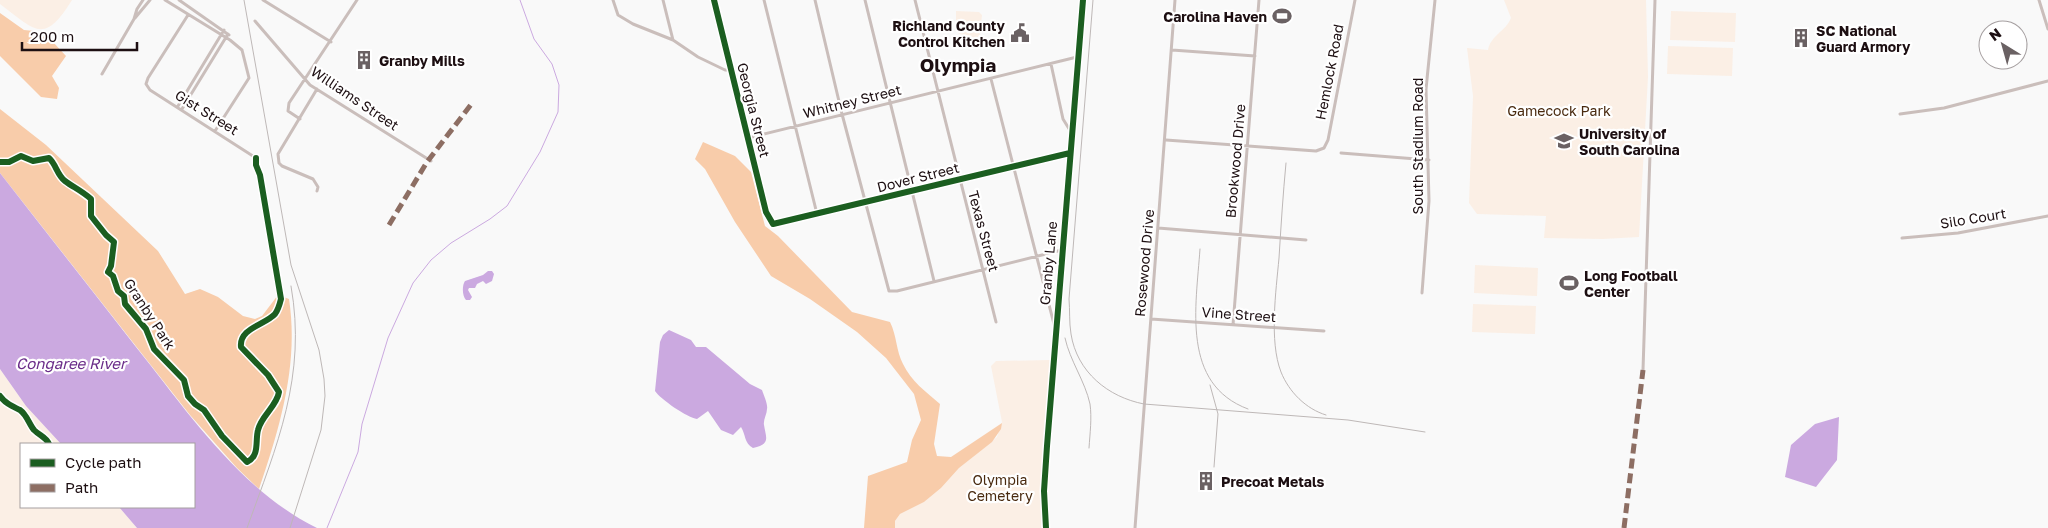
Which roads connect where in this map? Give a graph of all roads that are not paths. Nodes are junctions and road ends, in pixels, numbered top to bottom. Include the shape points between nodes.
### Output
1 (143, 0) edge
2 (150, 0) edge
3 (165, 0) edge
4 (178, 0) edge
5 (264, 0) edge
6 (613, 0) edge
7 (663, 0) edge
8 (714, 0) edge
9 (764, 0) edge
10 (815, 0) edge
11 (865, 0) edge
12 (915, 0) edge
13 (1083, 0) edge
14 (1175, 0) edge
15 (1259, 0) edge
16 (1355, 0) edge
17 (1435, 0) edge
18 (1655, 0) edge
19 (2039, 0) edge
20 (355, 1) edge
21 (188, 15) junction
22 (134, 19) junction
23 (255, 21) dead end
24 (2048, 29) edge
25 (224, 30) junction
26 (220, 35) junction
27 (228, 39) junction
28 (673, 40) junction
29 (331, 42) junction
30 (1172, 50) junction
31 (1077, 56) junction
32 (1255, 56) junction
33 (1051, 64) junction
34 (732, 70) junction
35 (102, 74) dead end
36 (991, 79) junction
37 (305, 80) junction
38 (2048, 81) edge
39 (317, 89) junction
40 (937, 92) junction
41 (890, 103) junction
42 (178, 106) junction
43 (182, 109) junction
44 (842, 114) junction
45 (1900, 114) dead end
46 (300, 119) junction
47 (795, 126) junction
48 (216, 131) junction
49 (1072, 133) junction
50 (748, 138) junction
51 (1166, 140) junction
52 (1248, 146) junction
53 (1070, 153) junction
54 (1341, 153) dead end
55 (256, 158) dead end
56 (1429, 160) junction
57 (431, 161) dead end
58 (1014, 166) junction
59 (959, 179) junction
60 (317, 191) dead end
61 (912, 192) junction
62 (865, 203) junction
63 (817, 214) junction
64 (2048, 216) edge
65 (773, 224) joint
66 (1158, 228) junction
67 (1241, 235) junction
68 (1902, 238) dead end
69 (1306, 240) dead end
70 (1062, 250) junction
71 (1037, 256) junction
72 (983, 270) junction
73 (934, 281) junction
74 (1422, 292) dead end
75 (1151, 319) junction
76 (996, 322) dead end
77 (1233, 325) junction
78 (1055, 329) junction
79 (1324, 331) dead end
80 (1643, 370) dead end
81 (1046, 528) edge
82 (1135, 528) edge

1 - 22 street
2 - 22 street
3 - 21 street
4 - 25 street
5 - 29 street
6 - 28 street via 618,15
7 - 28 street
8 - 34 street, Georgia Street
9 - 47 street
10 - 44 street
11 - 41 street
12 - 40 street, Texas Street
13 - 31 street, Granby Lane
14 - 30 street, Rosewood Drive
15 - 32 street, Brookwood Drive
16 - 52 street, Hemlock Road via 1324,148 1316,151
17 - 56 street, South Stadium Road via 1426,89
18 - 80 street
19 - 24 street
20 - 29 street
21 - 26 street
21 - 42 street, Gist Street via 146,84 150,90
22 - 35 street
23 - 37 street, Williams Street
25 - 26 street
25 - 27 street
26 - 27 street
26 - 42 street
27 - 43 street
27 - 48 street via 242,50 249,78
28 - 34 street via 698,57 724,70
29 - 37 street
30 - 32 street
30 - 51 street, Rosewood Drive
31 - 33 street, Whitney Street
31 - 49 street, Granby Lane
32 - 52 street, Brookwood Drive
33 - 36 street, Whitney Street
33 - 49 street via 1063,119
34 - 50 street, Georgia Street
36 - 40 street, Whitney Street
36 - 58 street
37 - 39 street, Williams Street
37 - 46 street via 287,108
38 - 45 street via 1944,108
39 - 46 street
39 - 57 street, Williams Street
40 - 41 street, Whitney Street
40 - 59 street, Texas Street
41 - 44 street, Whitney Street
41 - 61 street
42 - 43 street, Gist Street
43 - 48 street, Gist Street
44 - 47 street, Whitney Street
44 - 62 street
46 - 60 street via 280,149 279,163 313,179
47 - 50 street, Whitney Street
47 - 63 street
48 - 55 street, Gist Street
49 - 53 street, Granby Lane
50 - 65 street, Georgia Street via 766,212
51 - 52 street
51 - 66 street, Rosewood Drive
52 - 67 street, Brookwood Drive
53 - 58 street, Dover Street
53 - 70 street, Granby Lane
54 - 56 street
56 - 74 street, South Stadium Road via 1430,201
58 - 59 street, Dover Street
58 - 71 street
59 - 61 street, Dover Street
59 - 72 street, Texas Street
61 - 62 street, Dover Street
61 - 73 street
62 - 63 street, Dover Street
62 - 73 street via 889,291
63 - 65 street, Dover Street
64 - 68 street, Silo Court via 1958,233
66 - 67 street
66 - 75 street, Rosewood Drive
67 - 69 street
67 - 77 street, Brookwood Drive
70 - 71 street
70 - 78 street, Granby Lane
71 - 72 street
71 - 78 street
72 - 73 street
72 - 76 street, Texas Street
75 - 77 street, Vine Street
75 - 82 street, Rosewood Drive
77 - 79 street, Vine Street
78 - 81 street, Granby Lane via 1046,462

